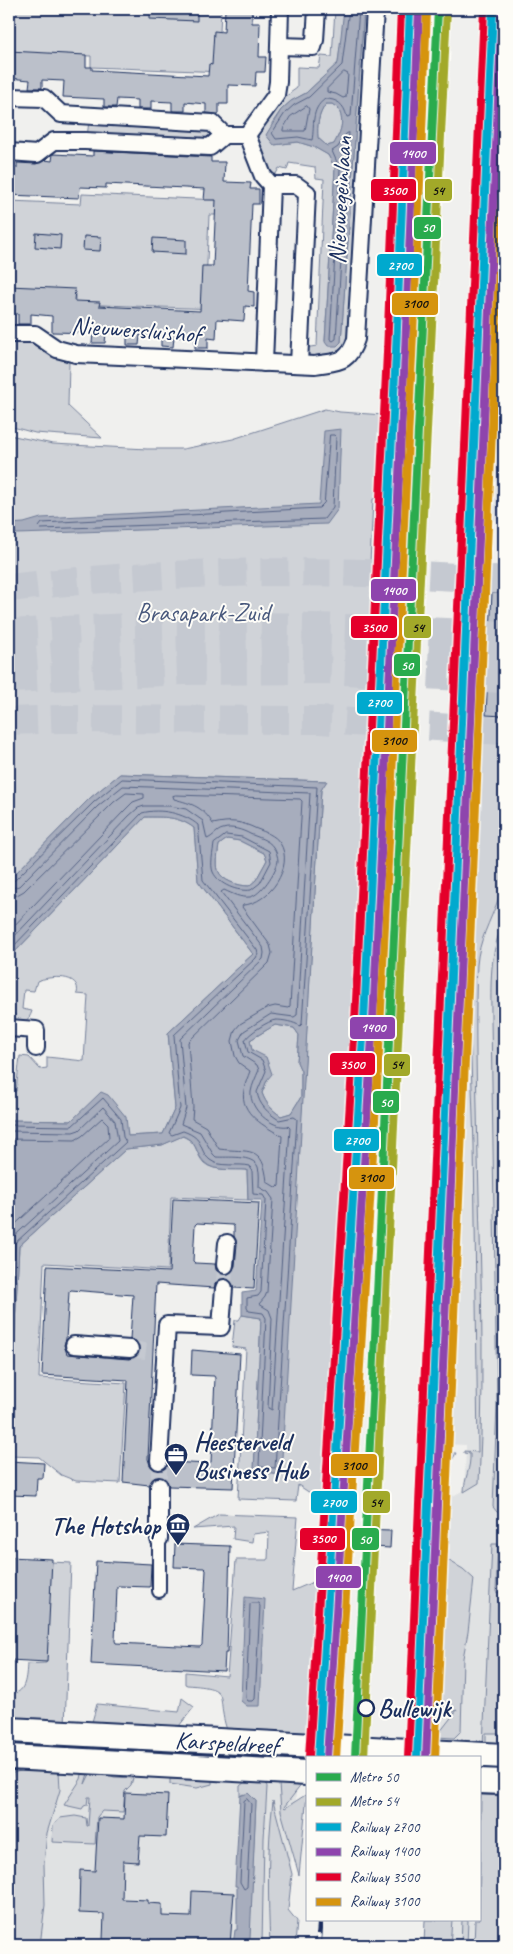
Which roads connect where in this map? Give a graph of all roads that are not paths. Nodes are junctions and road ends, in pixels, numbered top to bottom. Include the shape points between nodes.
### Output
1 (280, 9) edge
2 (317, 9) edge
3 (375, 9) edge
4 (279, 46) junction
5 (9, 97) edge
6 (247, 134) junction
7 (224, 135) junction
8 (9, 152) edge
9 (271, 185) junction
10 (9, 334) edge
11 (264, 363) junction
12 (307, 364) junction
13 (9, 1028) edge
14 (36, 1048) dead end
15 (227, 1243) dead end
16 (225, 1264) tunnel mouth
17 (224, 1288) tunnel mouth
18 (74, 1345) dead end
19 (130, 1349) tunnel mouth
20 (159, 1461) tunnel mouth
21 (159, 1486) tunnel mouth
22 (159, 1539) joint
23 (159, 1591) dead end
24 (9, 1730) edge
25 (504, 1756) edge
26 (9, 1757) edge
27 (306, 1773) edge
28 (480, 1781) edge
29 (504, 1782) edge

1 - 4 street
2 - 4 street via 313,46
3 - 12 street, Nieuwegeinlaan via 356,339 352,352 343,361
4 - 6 street via 276,95
5 - 7 street via 44,98 61,114 212,123
6 - 7 street
6 - 9 street via 263,176
7 - 8 street via 210,147 85,140 54,141 37,154
9 - 11 street
9 - 12 street via 296,185 307,193
10 - 11 street, Nieuwersluishof via 35,334 57,349 76,354
11 - 12 street, Nieuwersluishof
13 - 14 street via 36,1030
15 - 16 street
17 - 20 street via 221,1327 166,1325 159,1352
18 - 19 street
21 - 22 street
22 - 23 street
24 - 25 main road, Karspeldreef
26 - 27 main road, Karspeldreef
28 - 29 main road

